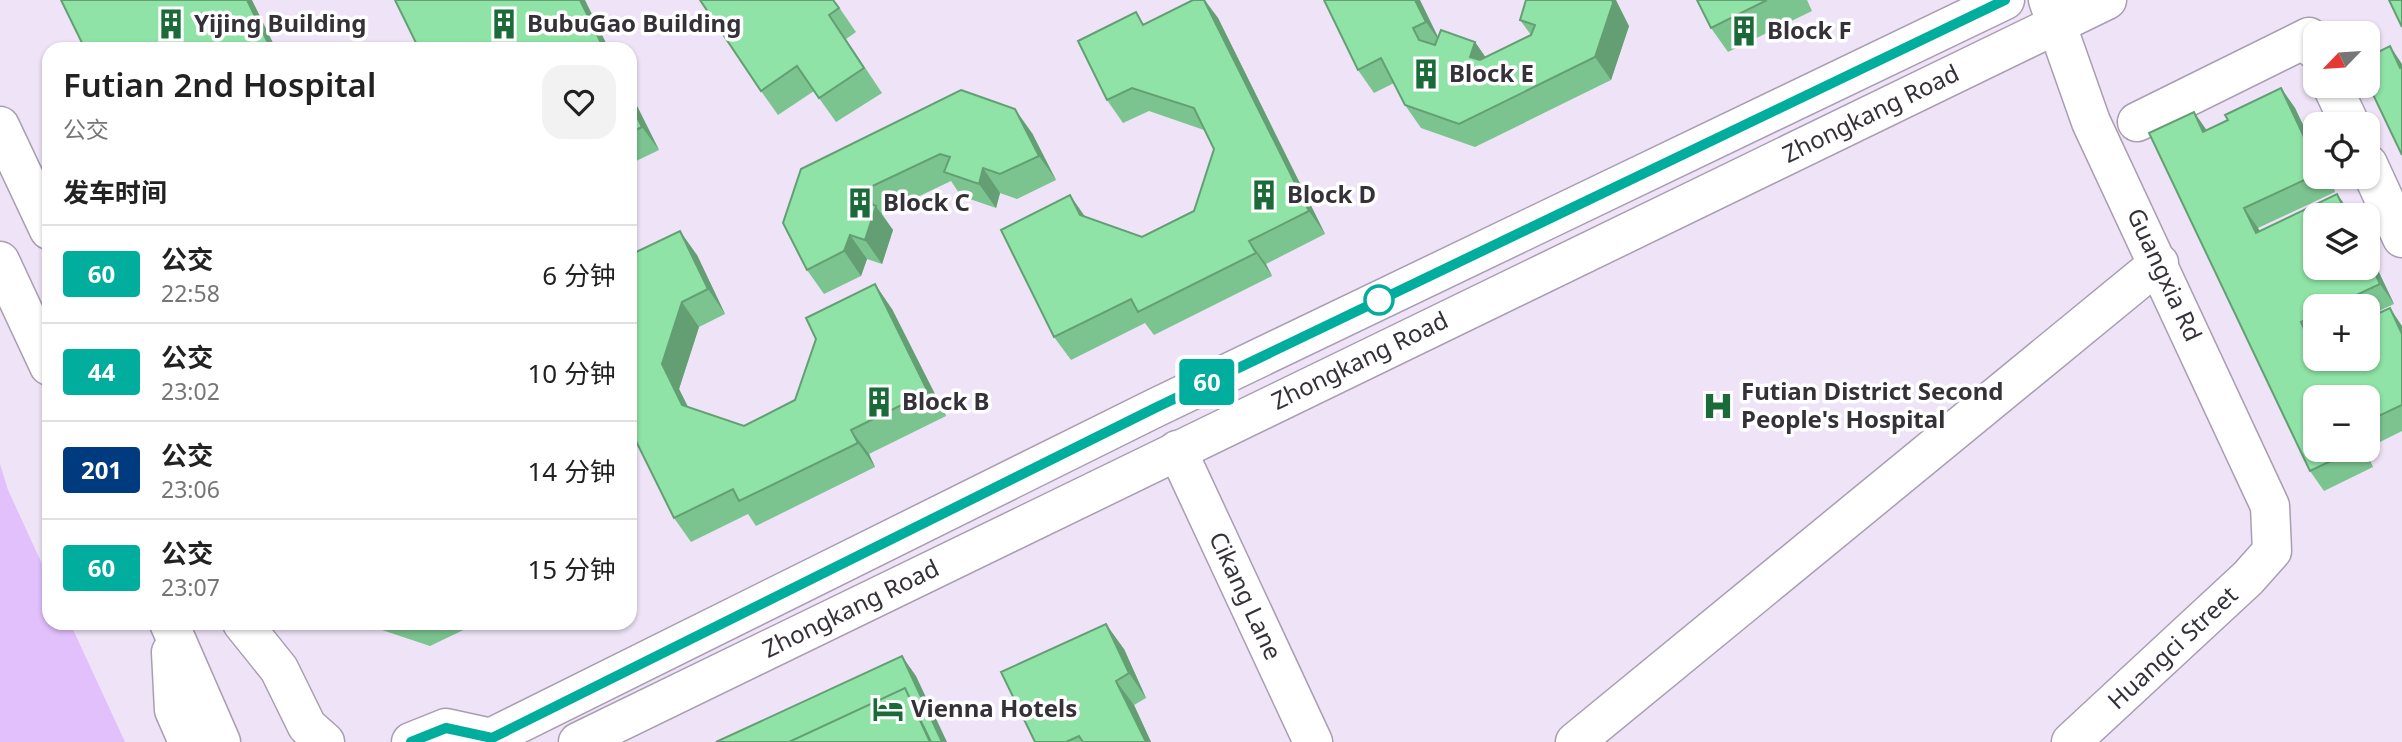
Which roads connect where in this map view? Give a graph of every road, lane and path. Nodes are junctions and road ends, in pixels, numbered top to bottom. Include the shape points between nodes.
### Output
1 (2005, 0) edge
2 (2107, 0) edge
3 (2052, 12) edge
4 (2303, 40) edge
5 (2137, 122) dead end
6 (0, 126) edge
7 (2379, 189) edge
8 (42, 215) edge
9 (2402, 238) edge
10 (0, 261) edge
11 (2159, 263) junction
12 (42, 351) edge
13 (1177, 450) junction
14 (2272, 551) joint
15 (169, 630) edge
16 (172, 630) edge
17 (237, 630) edge
18 (248, 630) edge
19 (487, 740) edge
20 (188, 742) edge
21 (221, 742) edge
22 (289, 742) edge
23 (325, 742) edge
24 (411, 742) edge
25 (578, 742) edge
26 (1313, 742) edge
27 (1575, 742) edge
28 (2071, 742) edge

1 - 19 main road, Zhongkang Road via 1167,401
2 - 3 main road, Zhongkang Road
3 - 11 main road, Guangxia Rd via 2091,122
3 - 13 main road, Zhongkang Road
4 - 5 main road
6 - 8 main road
7 - 9 main road
10 - 12 main road
11 - 14 main road, Guangxia Rd via 2270,506
11 - 27 main road
13 - 25 main road, Zhongkang Road
13 - 26 main road, Cikang Lane
14 - 28 main road, Huangci Street
15 - 20 main road via 174,710
16 - 21 main road
17 - 22 main road
18 - 23 main road via 279,669 307,726
19 - 24 main road via 446,728

